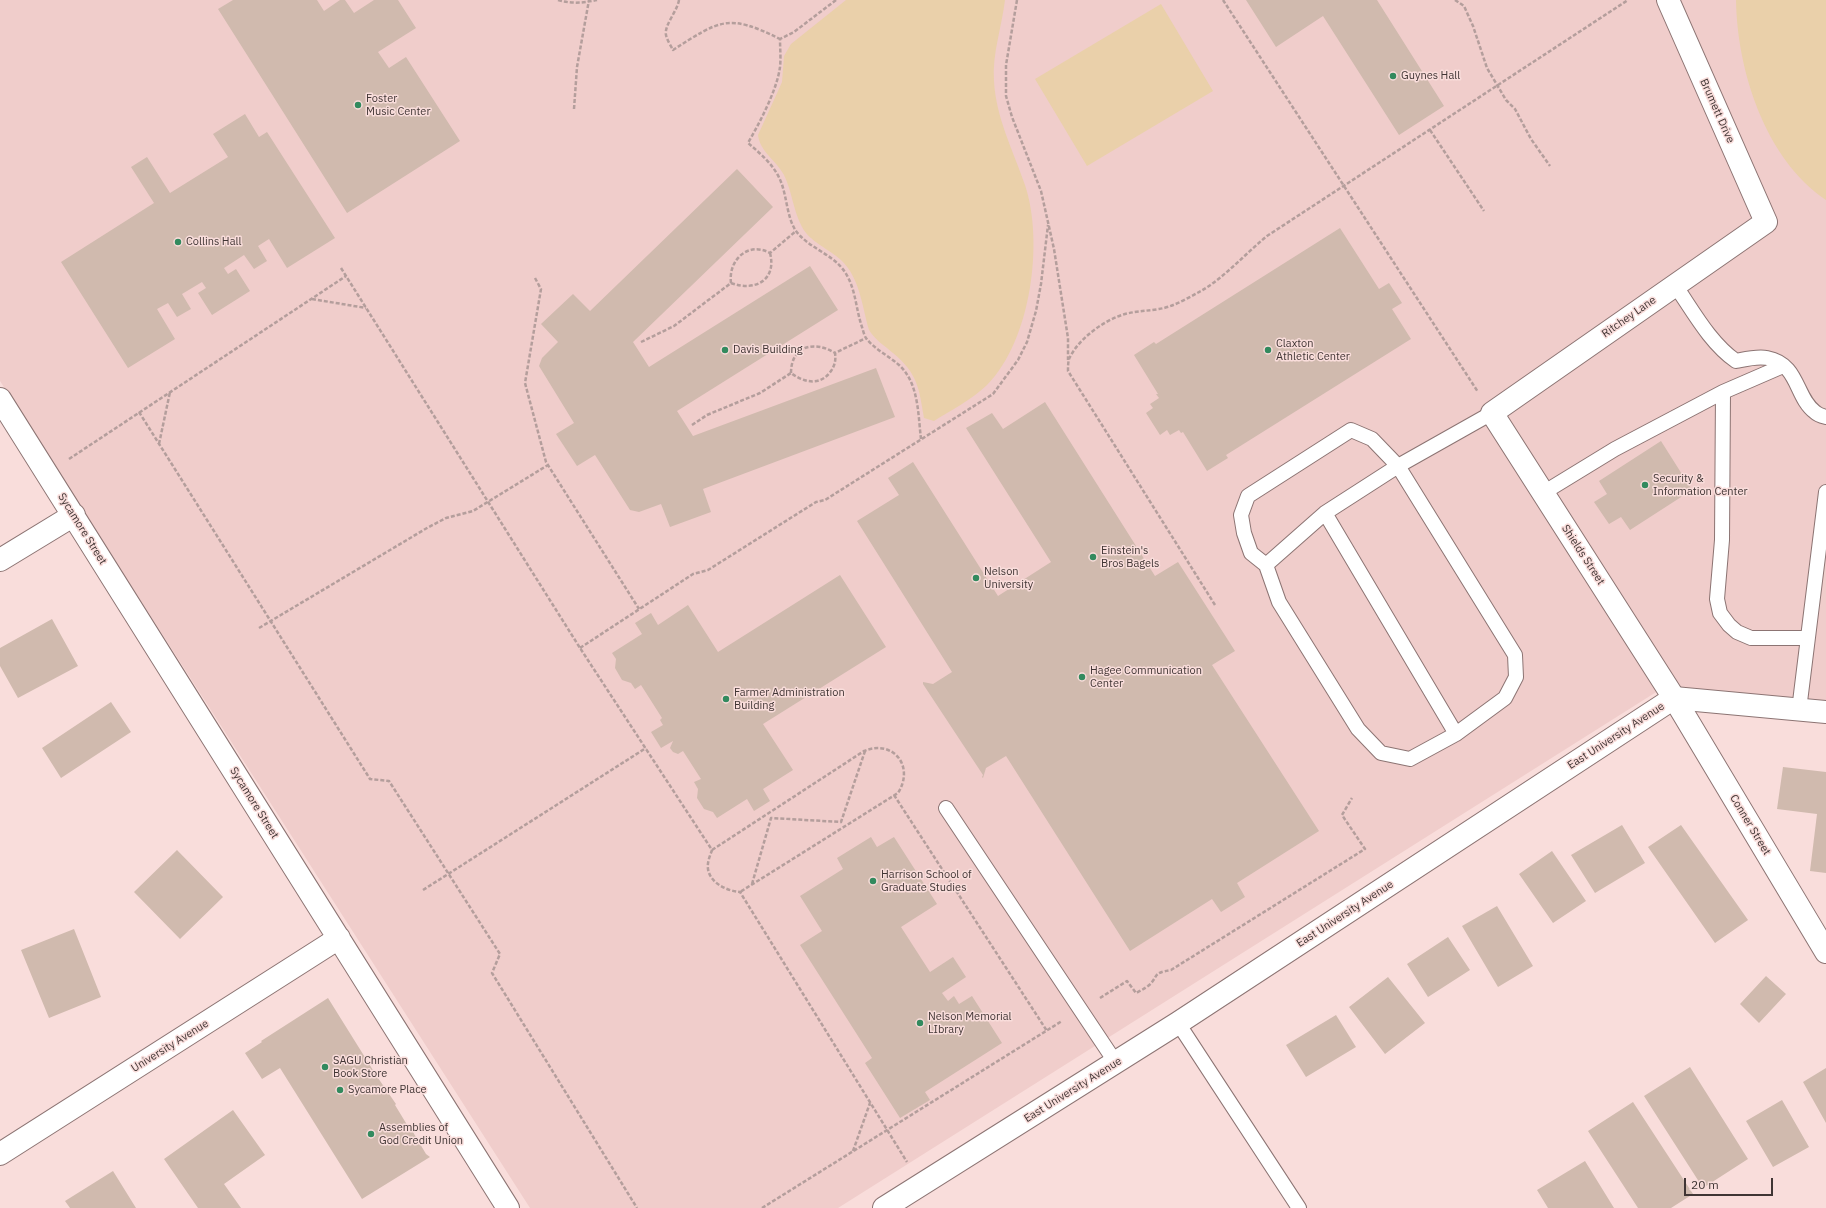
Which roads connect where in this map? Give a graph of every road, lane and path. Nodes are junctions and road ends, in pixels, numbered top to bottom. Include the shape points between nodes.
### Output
1 (558, 0) edge
2 (597, 0) edge
3 (679, 0) edge
4 (836, 0) edge
5 (1017, 0) edge
6 (1223, 0) edge
7 (1455, 0) edge
8 (1628, 0) edge
9 (1668, 0) edge
10 (589, 1) edge
11 (780, 39) junction
12 (1497, 85) junction
13 (574, 109) dead end
14 (1430, 130) junction
15 (1550, 166) dead end
16 (1345, 185) junction
17 (1484, 211) dead end
18 (1766, 222) joint
19 (1048, 225) junction
20 (796, 231) junction
21 (770, 253) junction
22 (341, 268) dead end
23 (346, 276) junction
24 (535, 278) dead end
25 (731, 283) junction
26 (1675, 285) junction
27 (311, 299) junction
28 (366, 308) junction
29 (866, 338) junction
30 (641, 342) dead end
31 (835, 352) junction
32 (1068, 360) junction
33 (1783, 366) junction
34 (791, 373) junction
35 (170, 392) junction
36 (1723, 392) junction
37 (0, 399) edge
38 (139, 412) junction
39 (1492, 413) junction
40 (1826, 417) edge
41 (692, 425) dead end
42 (921, 439) junction
43 (159, 444) junction
44 (68, 459) dead end
45 (548, 465) junction
46 (1398, 466) junction
47 (1826, 492) edge
48 (1543, 493) junction
49 (488, 503) junction
50 (1325, 513) junction
51 (74, 515) junction
52 (0, 560) edge
53 (1266, 565) junction
54 (1215, 605) dead end
55 (639, 609) junction
56 (270, 621) junction
57 (259, 628) dead end
58 (1808, 638) junction
59 (580, 648) junction
60 (1674, 698) junction
61 (1799, 710) junction
62 (1826, 712) edge
63 (1456, 734) junction
64 (646, 748) junction
65 (865, 751) junction
66 (894, 795) junction
67 (946, 808) dead end
68 (768, 813) junction
69 (771, 818) junction
70 (840, 822) junction
71 (844, 827) junction
72 (712, 850) junction
73 (449, 874) junction
74 (751, 885) junction
75 (423, 890) dead end
76 (740, 892) junction
77 (339, 938) junction
78 (1826, 952) edge
79 (1178, 1023) junction
80 (1047, 1031) dead end
81 (1116, 1063) junction
82 (870, 1102) junction
83 (853, 1151) dead end
84 (0, 1154) edge
85 (922, 1185) junction
86 (508, 1208) edge
87 (638, 1208) edge
88 (884, 1208) edge
89 (1299, 1208) edge

1 - 10 path via 584,3
2 - 10 path
3 - 11 path via 666,35 673,50 708,28 723,23 740,23 759,28
4 - 11 path via 794,32
5 - 19 path via 1006,66 1006,96 1040,191
6 - 16 path
7 - 12 path via 1464,6 1487,68
8 - 12 path
9 - 18 street, Brumett Drive
10 - 13 path via 577,67
11 - 20 path via 780,68 776,85 748,143 775,170 781,181
12 - 14 path
12 - 15 path
14 - 16 path
14 - 17 path
16 - 32 path via 1267,236 1202,290 1166,307 1123,315 1109,321 1082,342
16 - 39 path
18 - 26 street, Ritchey Lane
19 - 32 path via 1068,338
19 - 42 path via 1045,261 1036,311 1027,342 1018,360 993,394
20 - 21 path
20 - 29 path via 841,267 854,292
21 - 25 path via 763,249 743,252 732,267
21 - 25 path via 772,261 768,276 762,281 746,287
22 - 23 path
23 - 27 path
23 - 28 path
24 - 45 path via 541,289 525,383
25 - 30 path via 674,326
26 - 33 lane via 1714,340 1729,356 1736,361 1768,358
26 - 39 street, Ritchey Lane
27 - 28 path
27 - 35 path
28 - 49 path
29 - 31 path
29 - 42 path via 900,366 907,376 916,401
31 - 34 path via 826,347 804,348 792,361
31 - 34 path via 836,358 830,372 818,382 800,380
32 - 54 path via 1068,371
33 - 36 lane
33 - 40 lane via 1796,380 1809,406 1816,414
34 - 41 path via 760,393 707,415
35 - 38 path
35 - 43 path
36 - 48 lane via 1621,446
36 - 58 lane via 1722,540 1717,599 1720,613 1737,632 1751,638
37 - 51 street, Sycamore Street
38 - 43 path
38 - 44 path
39 - 46 lane
39 - 48 street, Shields Street
42 - 55 path via 825,500 816,502 708,570 693,574
43 - 56 path
45 - 49 path
45 - 55 path
46 - 50 lane
46 - 53 lane via 1372,439 1351,430 1248,496 1241,515 1244,533 1251,553
46 - 63 lane via 1515,655 1516,676 1505,698
47 - 58 lane
48 - 60 street, Shields Street
49 - 56 path via 474,511 446,518 427,528
49 - 59 path
50 - 53 lane
50 - 63 lane
51 - 52 street
51 - 77 street, Sycamore Street
53 - 63 lane via 1279,602 1358,729 1382,753 1410,759
55 - 59 path
56 - 57 path
56 - 73 path via 370,779 389,781
58 - 61 lane
59 - 64 path
60 - 61 street, East University Avenue
60 - 78 street, Conner Street
60 - 79 street, East University Avenue
61 - 62 street, East University Avenue
64 - 72 path
64 - 73 path
65 - 66 path via 882,748 899,758 905,769 904,778 902,787
65 - 68 path
65 - 70 path
66 - 71 path
66 - 80 path
67 - 81 lane
68 - 69 path
68 - 72 path
69 - 70 path
69 - 74 path
70 - 71 path
71 - 74 path
72 - 76 path via 708,870 713,879 730,891
73 - 75 path
73 - 87 path via 500,954 492,973
74 - 76 path
76 - 82 path
77 - 84 street, University Avenue
77 - 86 street, Sycamore Street
79 - 81 street, East University Avenue
79 - 89 lane
81 - 85 street, East University Avenue
82 - 83 path
82 - 85 path
85 - 88 street, East University Avenue

